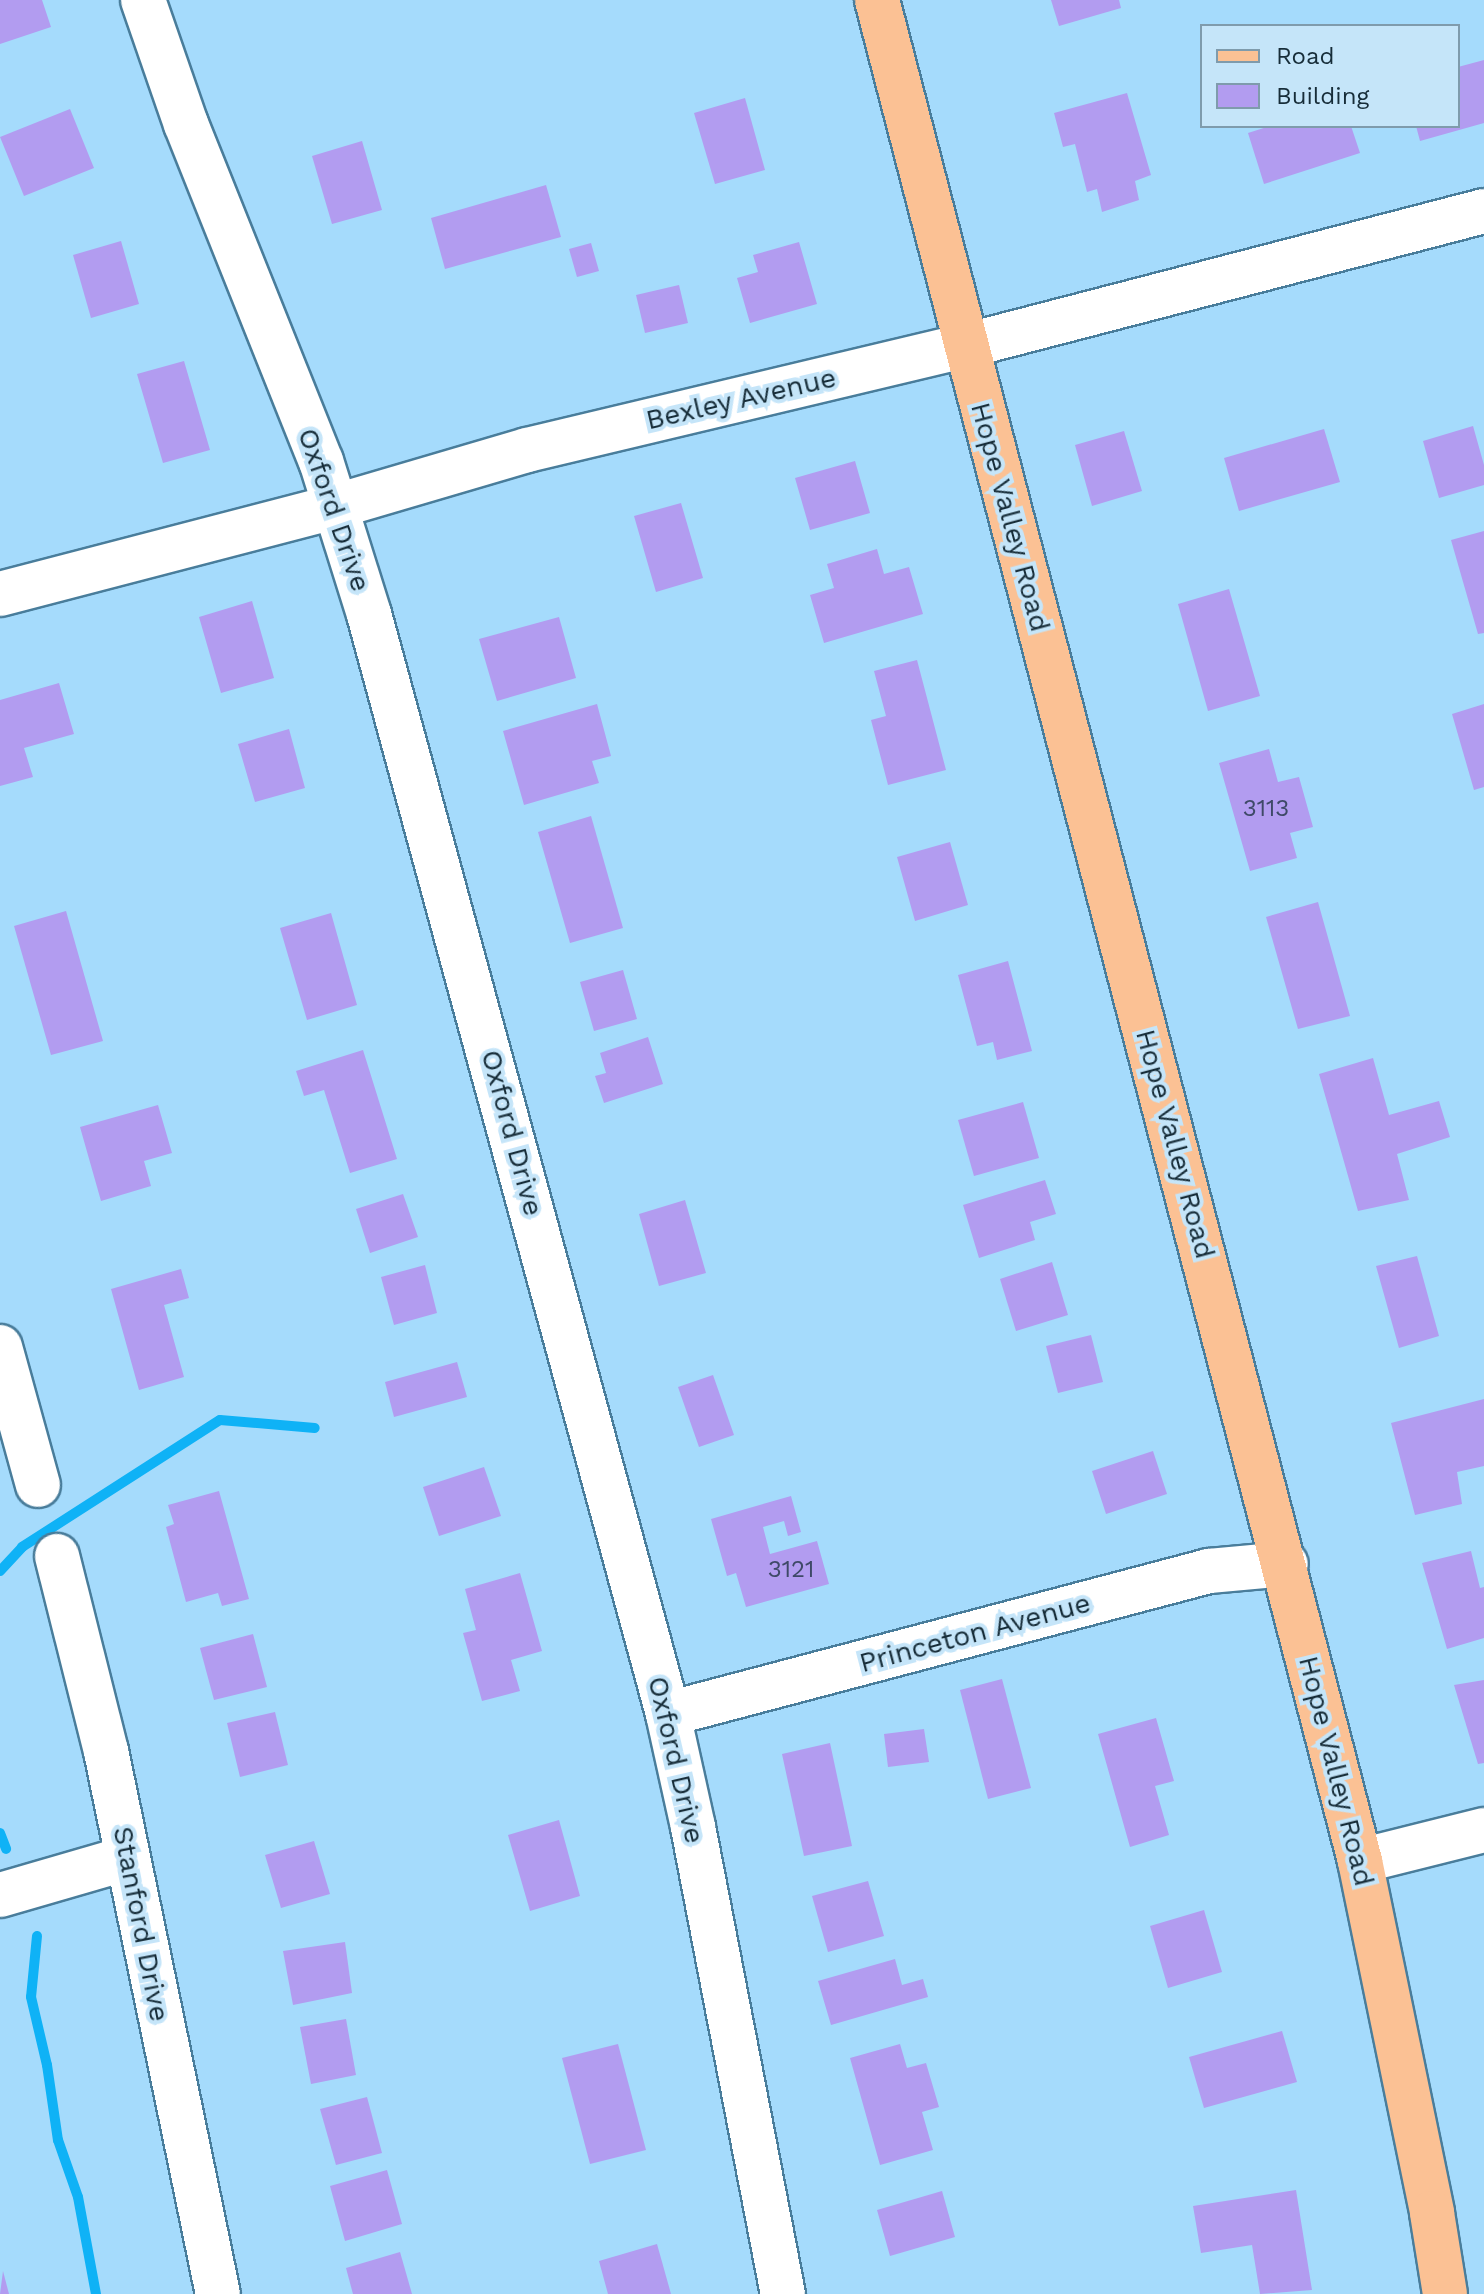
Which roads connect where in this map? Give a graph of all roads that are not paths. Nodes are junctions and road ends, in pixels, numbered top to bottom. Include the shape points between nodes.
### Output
1 (143, 0) edge
2 (877, 0) edge
3 (1484, 211) edge
4 (965, 346) junction
5 (337, 506) junction
6 (0, 594) edge
7 (0, 1347) edge
8 (38, 1485) dead end
9 (57, 1556) dead end
10 (1286, 1564) junction
11 (668, 1714) junction
12 (1484, 1830) edge
13 (127, 1858) junction
14 (1360, 1861) junction
15 (0, 1895) edge
16 (1442, 2293) edge
17 (218, 2294) edge
18 (783, 2294) edge

1 - 5 street, Oxford Drive via 186,124
2 - 4 main road, Hope Valley Road
3 - 4 street, Bexley Avenue
4 - 5 street, Bexley Avenue via 527,450
4 - 10 main road, Hope Valley Road
5 - 6 street, Bexley Avenue
5 - 11 street, Oxford Drive
7 - 8 street
9 - 13 street, Stanford Drive
10 - 11 street, Princeton Avenue via 1209,1571
10 - 14 main road, Hope Valley Road
11 - 18 street, Oxford Drive
12 - 14 street
13 - 15 street
13 - 17 street, Stanford Drive
14 - 16 main road, Hope Valley Road via 1432,2213

